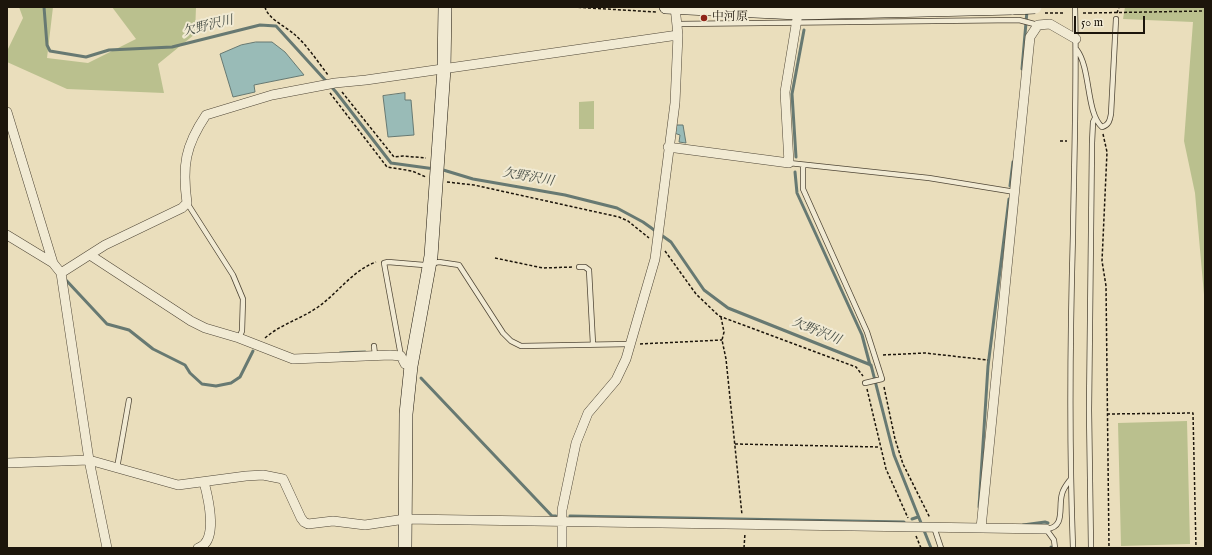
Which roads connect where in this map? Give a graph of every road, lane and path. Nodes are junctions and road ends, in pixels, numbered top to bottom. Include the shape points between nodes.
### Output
1 (265, 7) edge
2 (445, 7) edge
3 (573, 7) edge
4 (675, 7) edge
5 (1016, 7) edge
6 (1075, 7) edge
7 (1040, 9) edge
8 (661, 10) edge
9 (1205, 11) edge
10 (1063, 13) dead end
11 (1083, 13) dead end
12 (798, 14) edge
13 (1116, 19) dead end
14 (1028, 22) junction
15 (677, 24) junction
16 (678, 35) junction
17 (1076, 39) junction
18 (1077, 50) junction
19 (444, 69) junction
20 (330, 84) junction
21 (7, 112) edge
22 (1095, 118) junction
23 (1102, 127) junction
24 (668, 147) junction
25 (438, 161) junction
26 (789, 163) junction
27 (803, 165) junction
28 (1015, 192) junction
29 (186, 204) junction
30 (7, 235) edge
31 (90, 255) junction
32 (494, 258) dead end
33 (430, 262) junction
34 (53, 263) junction
35 (384, 263) junction
36 (579, 267) joint
37 (61, 273) junction
38 (721, 316) dead end
39 (239, 338) junction
40 (722, 340) junction
41 (593, 344) junction
42 (630, 344) junction
43 (258, 346) junction
44 (875, 355) junction
45 (401, 356) junction
46 (997, 360) junction
47 (411, 366) junction
48 (882, 379) junction
49 (868, 383) dead end
50 (129, 400) dead end
51 (1108, 414) junction
52 (735, 444) junction
53 (880, 447) dead end
54 (89, 460) junction
55 (7, 463) edge
56 (117, 468) junction
57 (1070, 479) junction
58 (204, 482) junction
59 (405, 518) junction
60 (743, 519) junction
61 (562, 521) junction
62 (931, 527) junction
63 (980, 528) junction
64 (1046, 529) junction
65 (107, 548) edge
66 (198, 548) edge
67 (405, 548) edge
68 (562, 548) edge
69 (744, 548) edge
70 (941, 548) edge
71 (1055, 548) edge
72 (1073, 548) edge
73 (1091, 548) edge
74 (1109, 548) edge
75 (1196, 548) edge

1 - 20 path via 276,21 295,35
2 - 19 street
3 - 8 path
4 - 8 street
4 - 12 street
4 - 15 street
5 - 7 street, bridge
5 - 12 street
5 - 14 lane
6 - 17 lane
7 - 10 path
9 - 11 path, bridge
12 - 14 lane
12 - 15 lane
12 - 26 street via 785,92
13 - 23 lane via 1111,114 1106,126
14 - 17 street via 1050,24
14 - 28 street via 1030,37
15 - 16 street
16 - 19 street
16 - 24 street via 675,103
17 - 18 lane
18 - 22 lane via 1083,58
18 - 57 lane
19 - 20 street
19 - 25 street
20 - 25 path via 394,157
20 - 29 street via 272,95 206,114 195,131 185,161 184,180 188,203
21 - 34 street
22 - 23 lane
22 - 73 lane via 1092,144 1089,386
23 - 51 path via 1107,152 1102,261 1106,286
24 - 26 street
24 - 42 street via 655,259
25 - 33 street
26 - 27 lane
27 - 28 lane via 929,178
27 - 44 lane via 803,189
28 - 46 street
29 - 31 street
29 - 39 lane via 233,275 243,299 242,331
30 - 34 street
31 - 37 street
31 - 39 street via 191,321
32 - 36 path via 543,268
33 - 35 lane via 424,265
33 - 41 lane via 459,265 503,333 511,341 521,346
33 - 47 street
34 - 37 street
35 - 43 path via 384,260 380,261 361,270 317,307 279,327
35 - 45 lane
36 - 41 lane via 589,270
37 - 54 street
38 - 40 path via 724,332
39 - 43 street
40 - 42 path
40 - 52 path
41 - 42 lane
42 - 61 street via 616,380 588,413 576,443
43 - 45 street via 293,359 374,350
44 - 46 path via 925,353
44 - 48 lane
45 - 47 street via 405,364
46 - 63 street
47 - 59 street via 406,414
48 - 49 lane
48 - 62 path via 903,464
50 - 56 lane
51 - 74 path
51 - 75 path via 1193,413
52 - 53 path
52 - 60 path
54 - 55 street
54 - 56 street
54 - 65 street
56 - 58 street via 178,485
57 - 64 lane via 1062,494 1060,519 1052,529
57 - 72 lane
58 - 59 street via 257,476 283,479 301,518 308,524 333,521 365,525
58 - 66 street via 212,529 207,542
59 - 61 street
59 - 67 street
60 - 61 street
60 - 62 street
60 - 69 path
61 - 68 street
62 - 63 street
62 - 70 lane
63 - 64 street
64 - 71 lane via 1054,540

